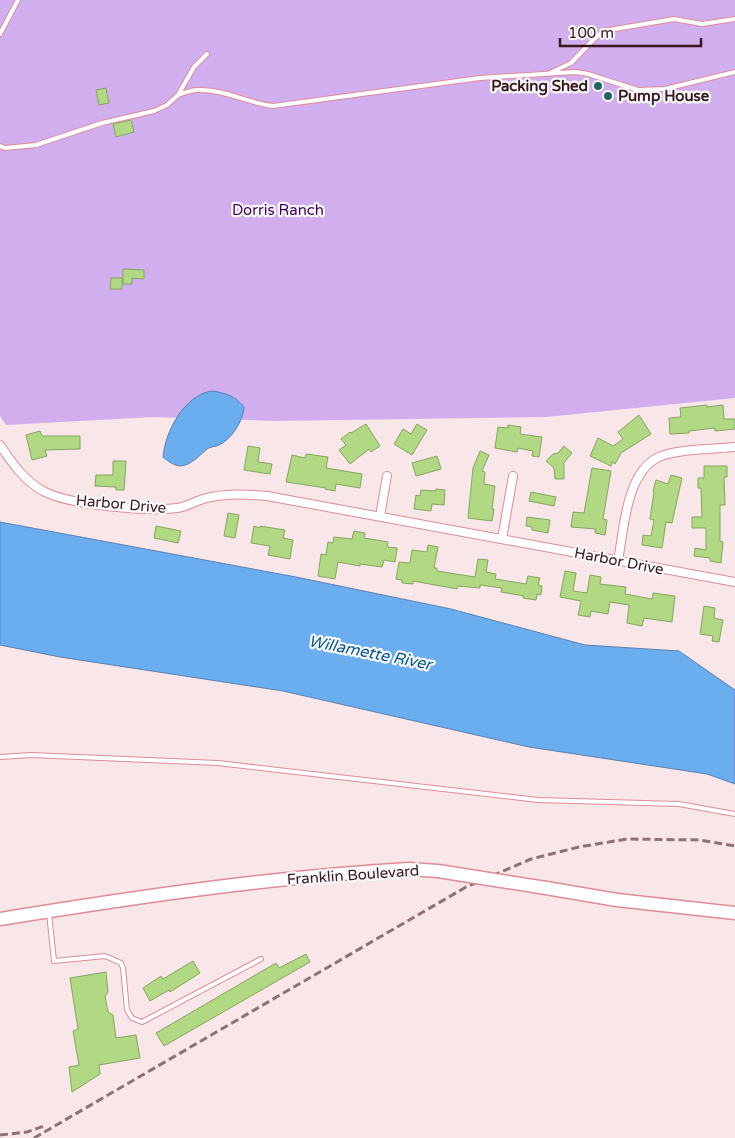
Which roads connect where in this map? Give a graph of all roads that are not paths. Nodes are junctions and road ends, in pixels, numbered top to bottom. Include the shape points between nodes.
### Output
1 (18, 0) edge
2 (735, 19) edge
3 (0, 34) edge
4 (207, 54) dead end
5 (735, 72) edge
6 (549, 73) junction
7 (178, 95) junction
8 (0, 146) edge
9 (0, 445) edge
10 (735, 447) edge
11 (387, 476) dead end
12 (514, 476) dead end
13 (380, 516) junction
14 (502, 539) junction
15 (618, 561) junction
16 (735, 582) edge
17 (0, 757) edge
18 (735, 814) edge
19 (48, 911) junction
20 (735, 914) edge
21 (0, 919) edge
22 (261, 959) dead end

1 - 3 lane
2 - 6 lane via 702,24 674,19 603,31 571,64
4 - 7 lane via 194,67
5 - 6 lane via 665,89 647,90 582,73
6 - 7 lane via 480,78 273,106 218,92 196,90
7 - 8 lane via 154,111 36,144
9 - 13 street, Harbor Drive via 12,463 44,492 86,503 180,508 217,496 240,493
10 - 15 street via 671,454 648,464 637,476 631,491
11 - 13 street
12 - 14 street
13 - 14 street, Harbor Drive
14 - 15 street, Harbor Drive
15 - 16 street, Harbor Drive
17 - 18 lane via 31,755 218,763 538,800 679,804
19 - 20 main road, Franklin Boulevard, bridge via 207,887 409,869
19 - 21 main road, Franklin Boulevard
19 - 22 lane via 54,962 105,956 121,963 127,1010 132,1018 142,1022

